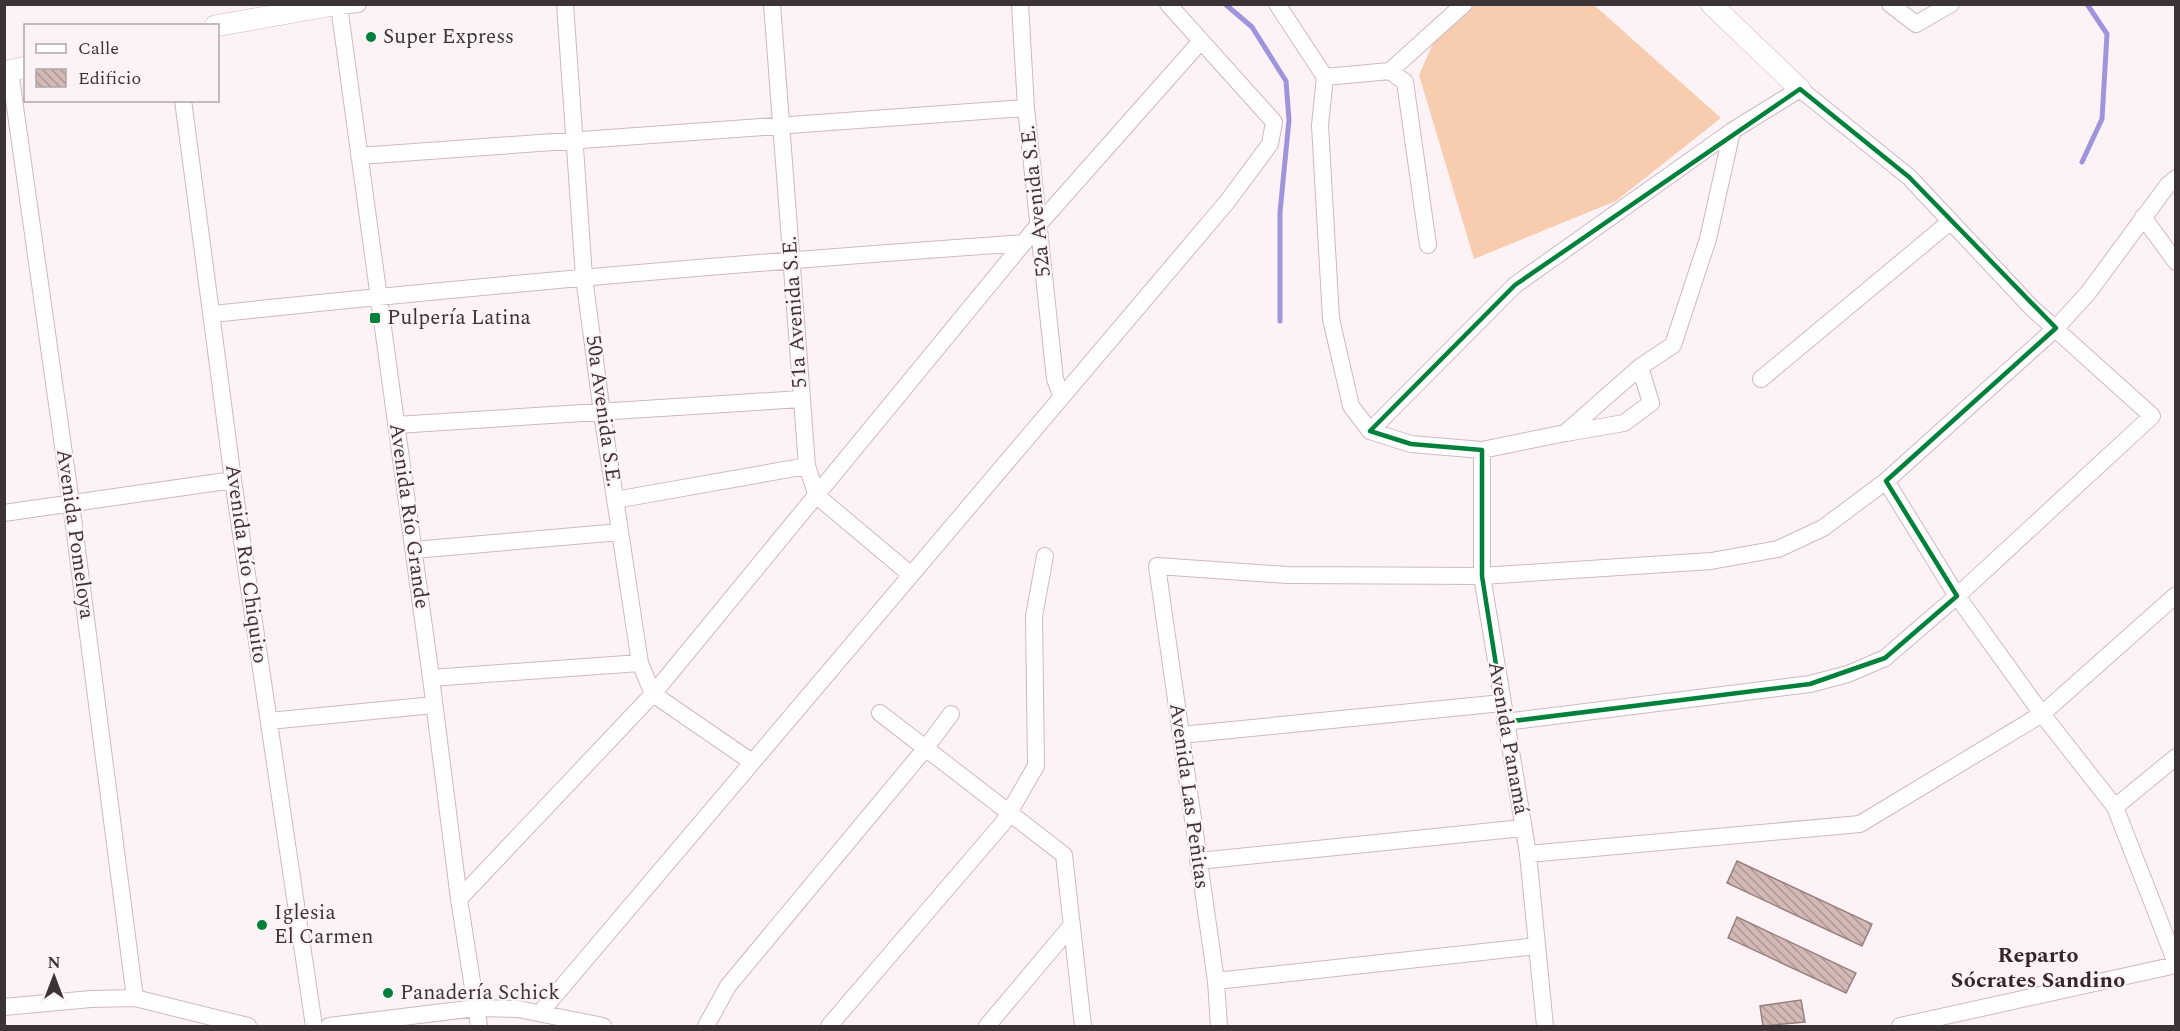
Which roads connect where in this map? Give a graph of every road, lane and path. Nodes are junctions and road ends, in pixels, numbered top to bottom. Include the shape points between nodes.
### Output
1 (565, 4) edge
2 (772, 4) edge
3 (1020, 4) edge
4 (1168, 4) edge
5 (1276, 4) edge
6 (1464, 4) edge
7 (1711, 4) edge
8 (1890, 4) edge
9 (1951, 4) edge
10 (345, 5) edge
11 (219, 25) edge
12 (1201, 41) junction
13 (13, 70) edge
14 (1390, 71) junction
15 (1325, 77) junction
16 (1800, 89) junction
17 (183, 102) edge
18 (1026, 108) junction
19 (780, 125) junction
20 (1732, 131) junction
21 (575, 141) junction
22 (359, 156) junction
23 (2175, 178) edge
24 (2143, 218) junction
25 (1951, 221) junction
26 (1040, 224) junction
27 (1024, 243) junction
28 (1428, 245) dead end
29 (791, 259) junction
30 (2175, 262) edge
31 (584, 277) junction
32 (380, 296) junction
33 (213, 315) junction
34 (2056, 328) junction
35 (1640, 367) junction
36 (1761, 379) dead end
37 (1061, 395) junction
38 (801, 399) junction
39 (602, 413) junction
40 (396, 425) junction
41 (1370, 431) junction
42 (1565, 433) junction
43 (1482, 450) junction
44 (807, 466) junction
45 (233, 480) junction
46 (1886, 481) junction
47 (817, 496) junction
48 (615, 500) junction
49 (71, 503) junction
50 (4, 513) edge
51 (620, 532) junction
52 (414, 550) junction
53 (1045, 556) dead end
54 (910, 574) junction
55 (1482, 576) junction
56 (2175, 595) edge
57 (1957, 596) junction
58 (640, 663) junction
59 (431, 678) junction
60 (653, 694) junction
61 (1502, 703) junction
62 (434, 705) junction
63 (880, 713) dead end
64 (951, 714) dead end
65 (2042, 714) junction
66 (269, 721) junction
67 (1505, 722) junction
68 (1181, 735) junction
69 (926, 749) junction
70 (2175, 757) edge
71 (752, 762) junction
72 (2115, 807) junction
73 (1009, 813) junction
74 (1523, 828) junction
75 (1528, 854) junction
76 (1198, 861) junction
77 (459, 899) junction
78 (1072, 925) junction
79 (1537, 945) junction
80 (2175, 964) edge
81 (1216, 981) junction
82 (135, 998) junction
83 (4, 1007) edge
84 (476, 1008) junction
85 (540, 1013) junction
86 (248, 1026) edge
87 (314, 1026) edge
88 (329, 1026) edge
89 (479, 1026) edge
90 (603, 1026) edge
91 (706, 1026) edge
92 (828, 1026) edge
93 (987, 1026) edge
94 (1083, 1026) edge
95 (1219, 1026) edge
96 (1545, 1026) edge
97 (1900, 1026) edge

1 - 21 street, 50a Avenida S.E.
2 - 19 street, 51a Avenida S.E.
3 - 18 street, 52a Avenida S.E.
4 - 12 street
5 - 15 street
6 - 14 street
7 - 16 street
8 - 9 street via 1916,24
10 - 11 street
10 - 22 street, Avenida Río Grande
12 - 26 street
12 - 37 street via 1274,122 1270,144 1227,202
13 - 49 street, Avenida Pomeloya
14 - 15 street
14 - 28 street via 1405,82
15 - 41 street via 1320,125 1331,319 1351,406
16 - 20 street
16 - 25 street via 1910,177
17 - 33 street, Avenida Río Chiquito
18 - 19 street
18 - 26 street, 52a Avenida S.E.
19 - 21 street
19 - 29 street, 51a Avenida S.E.
20 - 35 street via 1708,238 1673,345
20 - 41 street via 1515,285
21 - 22 street
21 - 31 street, 50a Avenida S.E.
22 - 32 street, Avenida Río Grande
23 - 24 street
24 - 30 street
24 - 34 street via 2088,293
25 - 34 street via 2032,308
25 - 36 street
26 - 27 street
26 - 37 street, 52a Avenida S.E. via 1055,379
27 - 29 street
27 - 47 street
29 - 31 street
29 - 38 street, 51a Avenida S.E.
31 - 32 street
31 - 39 street, 50a Avenida S.E.
32 - 33 street
32 - 40 street, Avenida Río Grande
33 - 45 street, Avenida Río Chiquito
34 - 46 street
34 - 57 street via 2152,416
35 - 42 street
35 - 42 street via 1651,402 1624,423
37 - 54 street
38 - 39 street
38 - 44 street, 51a Avenida S.E.
39 - 40 street
39 - 48 street, 50a Avenida S.E.
40 - 52 street, Avenida Río Grande
41 - 43 street via 1411,444
42 - 43 street
43 - 55 street, Avenida Panamá
44 - 47 street, 51a Avenida S.E.
44 - 48 street
45 - 49 street
45 - 66 street, Avenida Río Chiquito
46 - 55 street via 1823,528 1778,549 1711,561
46 - 57 street
47 - 54 street
47 - 60 street
48 - 51 street, 50a Avenida S.E.
49 - 50 street
49 - 82 street, Avenida Pomeloya
51 - 52 street
51 - 58 street, 50a Avenida S.E.
52 - 59 street, Avenida Río Grande
53 - 73 street via 1034,616 1036,766
54 - 71 street
55 - 61 street, Avenida Panamá
55 - 68 street, Avenida Las Peñitas via 1287,575 1157,566
56 - 65 street
57 - 65 street
57 - 67 street via 1885,658 1848,674 1810,684
58 - 59 street
58 - 60 street, 50a Avenida S.E.
59 - 62 street, Avenida Río Grande
60 - 71 street
60 - 77 street
61 - 67 street, Avenida Panamá
61 - 68 street
62 - 66 street
62 - 77 street, Avenida Río Grande
63 - 69 street
64 - 69 street
65 - 72 street
65 - 75 street via 1860,824
66 - 87 street, Avenida Río Chiquito
67 - 74 street, Avenida Panamá
68 - 76 street, Avenida Las Peñitas
69 - 73 street
69 - 91 street via 728,986
70 - 72 street
71 - 85 street
72 - 80 street
73 - 78 street via 1064,855
73 - 92 street
74 - 75 street, Avenida Panamá
74 - 76 street
75 - 79 street, Avenida Panamá
76 - 81 street, Avenida Las Peñitas
77 - 84 street, Avenida Río Grande
78 - 93 street
78 - 94 street
79 - 81 street
79 - 96 street, Avenida Panamá
80 - 97 street
81 - 95 street, Avenida Las Peñitas
82 - 83 street
82 - 86 street
84 - 85 street
84 - 88 street
84 - 89 street, Avenida Río Grande
85 - 90 street

